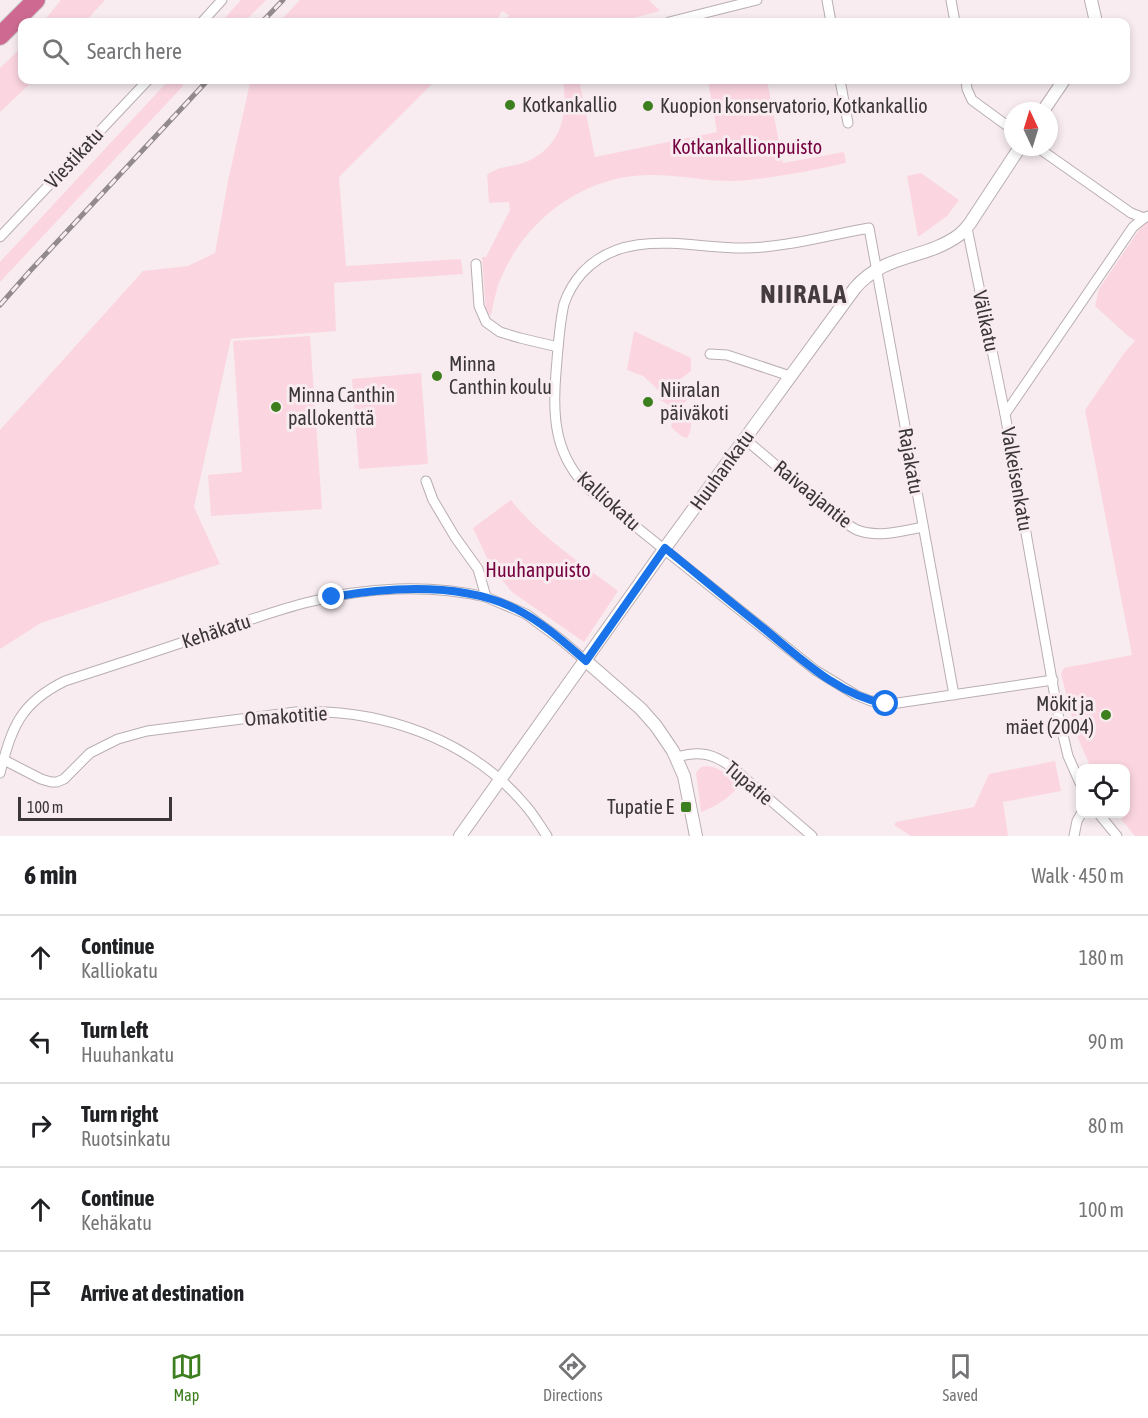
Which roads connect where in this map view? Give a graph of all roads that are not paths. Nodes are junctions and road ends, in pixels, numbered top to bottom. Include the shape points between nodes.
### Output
1 (36, 0) edge
2 (222, 0) edge
3 (757, 0) edge
4 (827, 0) edge
5 (951, 0) edge
6 (1091, 0) edge
7 (206, 18) edge
8 (685, 18) edge
9 (830, 18) edge
10 (954, 18) edge
11 (1095, 18) edge
12 (0, 36) edge
13 (144, 84) edge
14 (841, 84) edge
15 (967, 84) edge
16 (1061, 84) edge
17 (1049, 102) edge
18 (848, 123) dead end
19 (1004, 123) edge
20 (1014, 156) edge
21 (1050, 156) edge
22 (1146, 217) edge
23 (869, 228) joint
24 (967, 228) junction
25 (0, 237) edge
26 (476, 264) dead end
27 (876, 269) junction
28 (558, 347) junction
29 (710, 354) dead end
30 (790, 376) junction
31 (1005, 414) junction
32 (746, 439) junction
33 (426, 481) dead end
34 (923, 527) junction
35 (665, 548) junction
36 (486, 597) junction
37 (586, 661) junction
38 (1053, 680) junction
39 (954, 695) junction
40 (677, 758) junction
41 (3, 760) junction
42 (0, 773) edge
43 (1076, 774) edge
44 (500, 779) junction
45 (1078, 818) edge
46 (1103, 818) edge
47 (460, 836) edge
48 (547, 836) edge
49 (696, 836) edge
50 (812, 836) edge
51 (1074, 836) edge
52 (1117, 836) edge

1 - 12 highway
2 - 7 street
3 - 8 street
4 - 9 street
5 - 10 street
6 - 11 street
13 - 25 street, Viestikatu
14 - 18 street
15 - 19 street via 972,100
16 - 17 street
20 - 24 street, Huuhankatu
21 - 22 street via 1131,213
22 - 31 street, Valkeisenkatu via 1133,227
23 - 27 street, Rajakatu
23 - 28 street, Kalliokatu via 745,248 656,243 614,251 594,261 572,287 564,306
24 - 27 street, Huuhankatu via 937,247
24 - 31 street, Välikatu
26 - 28 street via 479,306 486,322 500,332
27 - 30 street, Huuhankatu via 855,288
27 - 34 street, Rajakatu
28 - 35 street, Kalliokatu via 555,424 570,464 590,490
29 - 30 street via 727,355
30 - 32 street, Huuhankatu
31 - 38 street, Valkeisenkatu
32 - 34 street, Raivaajantie via 856,530 890,533
32 - 35 street, Huuhankatu
33 - 36 street via 439,510 478,569
34 - 39 street, Rajakatu
35 - 37 street, Huuhankatu
35 - 39 street, Kalliokatu via 815,670 856,695 891,704
36 - 37 street, Kehäkatu via 526,614
36 - 41 street, Kehäkatu via 406,589 357,592 307,602 65,681 40,695 22,713
37 - 40 street via 641,709
37 - 44 street, Huuhankatu
38 - 39 street, Kalliokatu
38 - 43 street, Valkeisenkatu via 1068,756
40 - 49 street
40 - 50 street, Tupatie via 699,754 720,759
41 - 42 street, Kehäkatu
41 - 44 street, Omakotitie via 40,779 57,782 90,753 147,731 319,711 363,715 425,733 464,752
44 - 47 street, Huuhankatu
44 - 48 street, Omakotitie via 527,806
45 - 51 street
46 - 52 street

